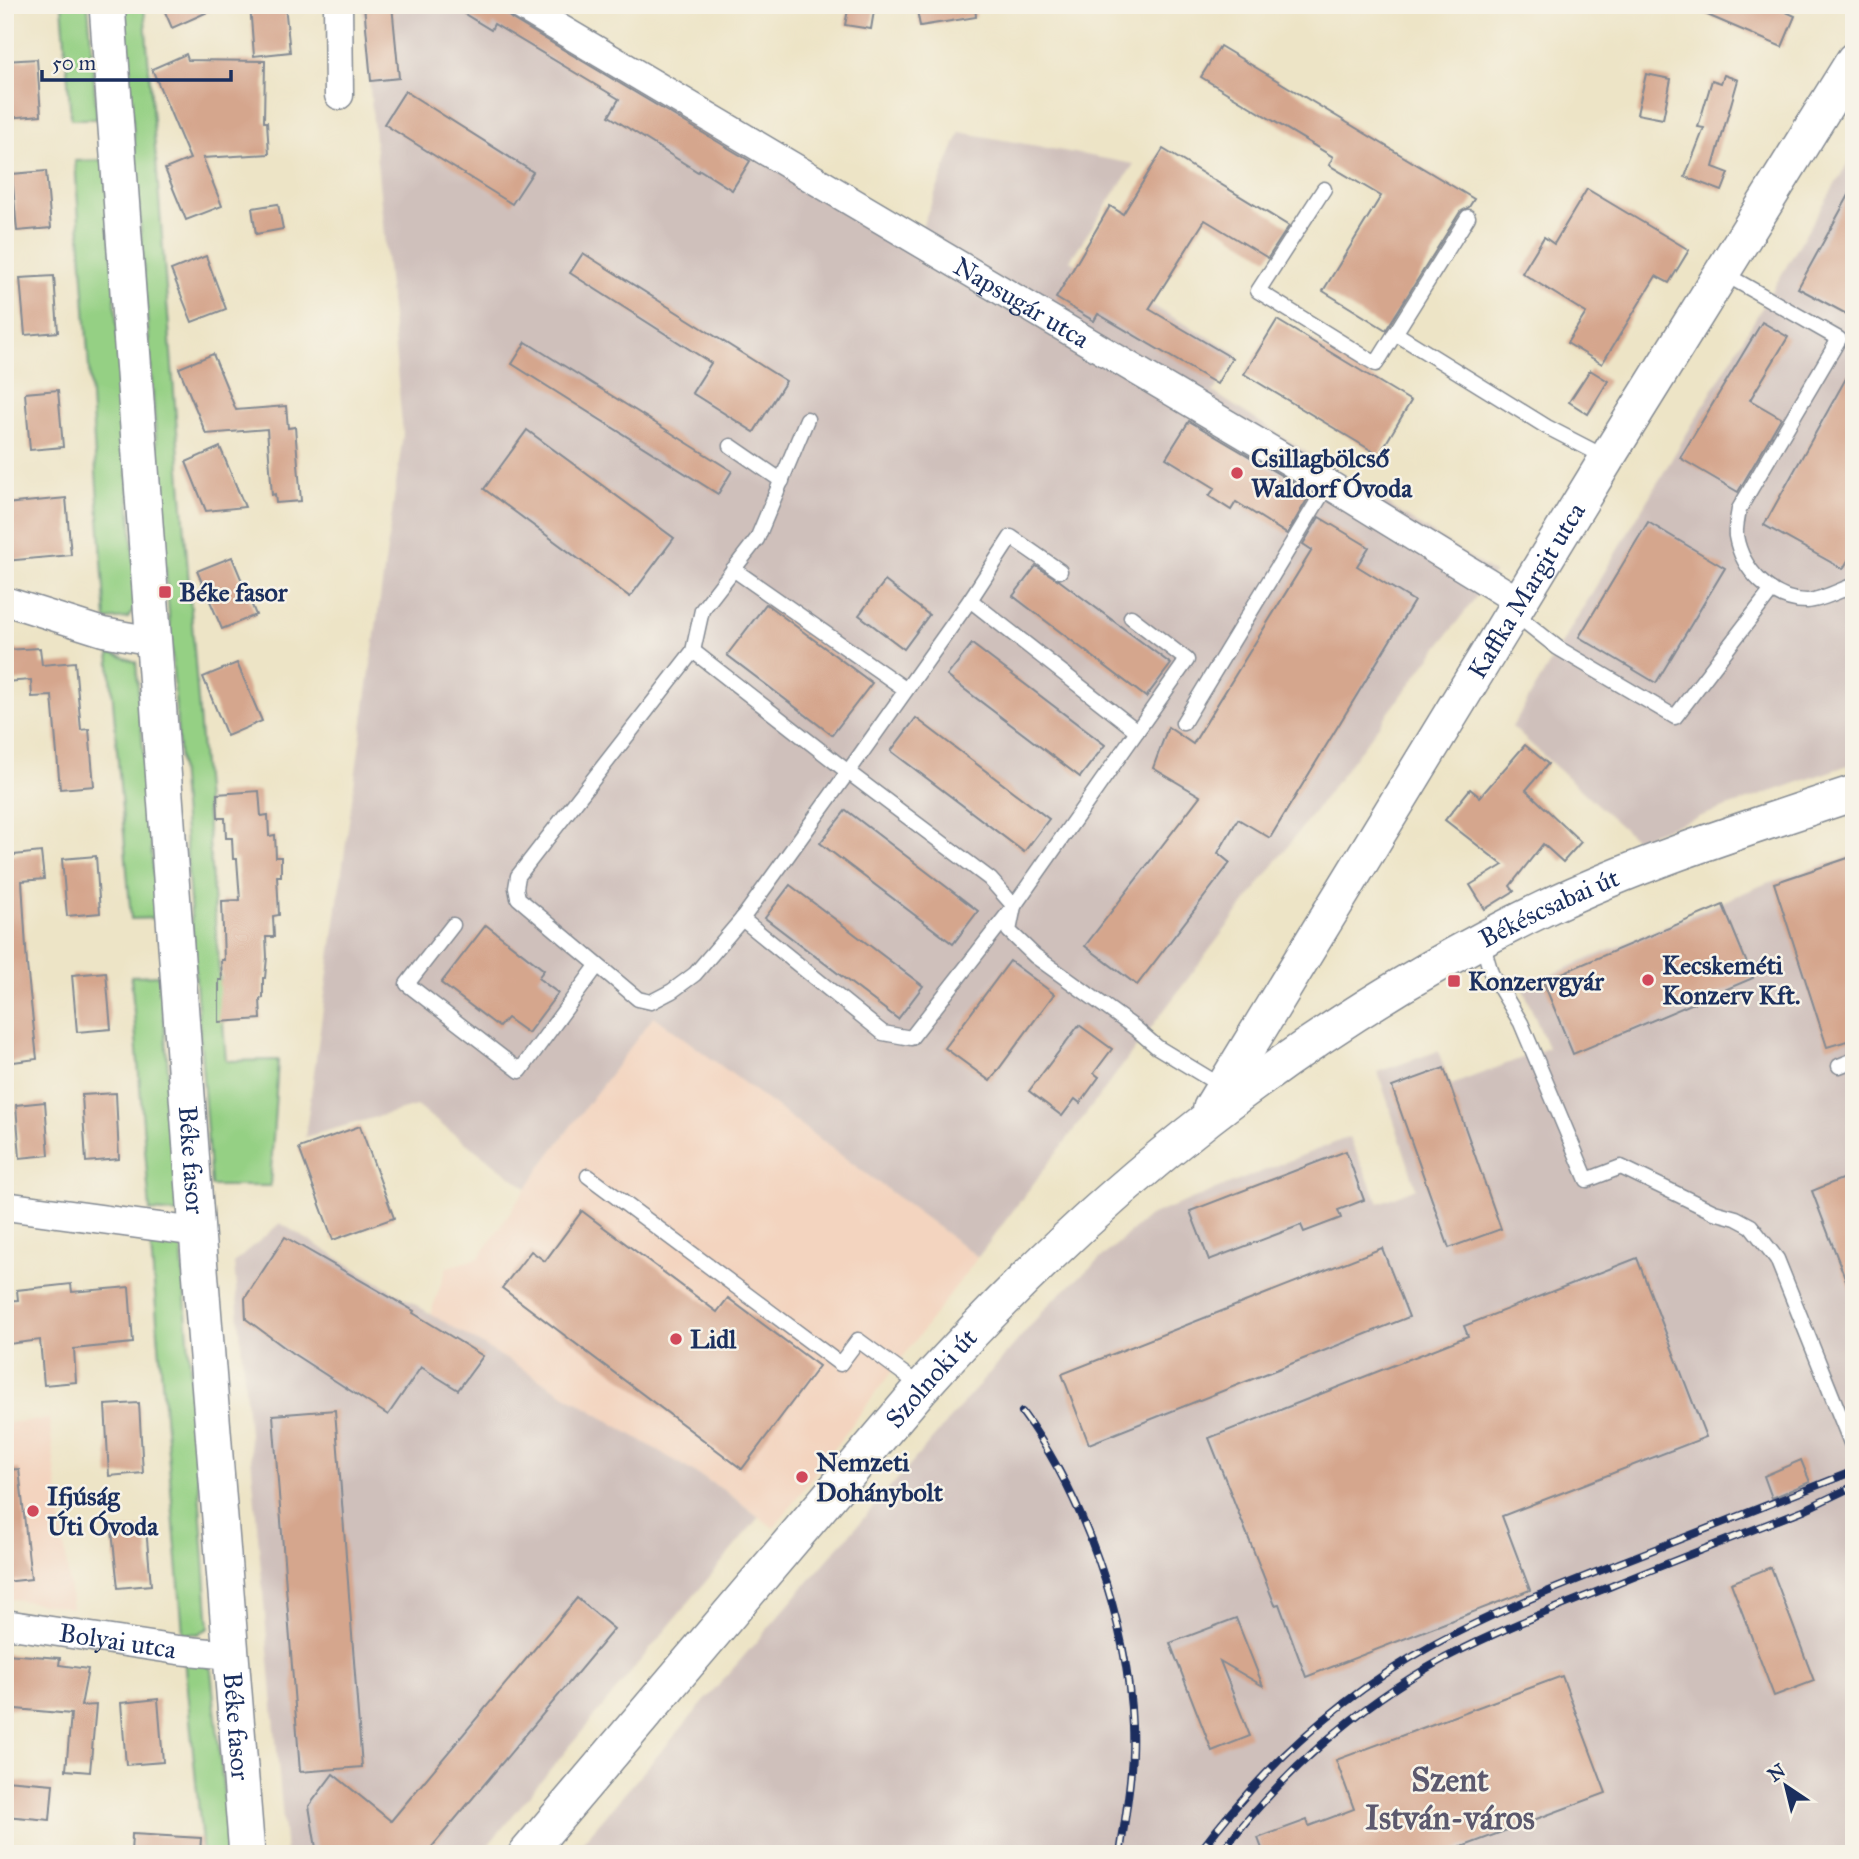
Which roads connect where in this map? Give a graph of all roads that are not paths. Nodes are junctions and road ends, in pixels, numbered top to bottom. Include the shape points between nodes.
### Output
1 (107, 5) edge
2 (338, 5) edge
3 (520, 5) edge
4 (1854, 60) edge
5 (339, 95) dead end
6 (1324, 189) dead end
7 (1468, 217) dead end
8 (1723, 273) junction
9 (1395, 333) junction
10 (807, 419) dead end
11 (731, 446) dead end
12 (1607, 458) junction
13 (782, 481) junction
14 (1328, 484) junction
15 (733, 569) junction
16 (1060, 571) dead end
17 (1854, 585) edge
18 (1772, 590) junction
19 (970, 600) junction
20 (5, 601) edge
21 (1517, 608) junction
22 (1131, 617) dead end
23 (153, 641) junction
24 (693, 650) junction
25 (905, 689) junction
26 (1183, 723) dead end
27 (1137, 731) junction
28 (848, 772) junction
29 (1854, 793) edge
30 (1014, 906) junction
31 (742, 919) junction
32 (453, 925) dead end
33 (1481, 941) junction
34 (597, 966) junction
35 (1854, 1060) edge
36 (1839, 1066) dead end
37 (1223, 1087) junction
38 (1202, 1123) junction
39 (588, 1176) dead end
40 (5, 1206) edge
41 (197, 1231) junction
42 (922, 1387) junction
43 (1853, 1448) edge
44 (5, 1624) edge
45 (232, 1656) junction
46 (247, 1854) edge
47 (526, 1854) edge

1 - 23 street, Béke fasor
2 - 5 street
3 - 14 street, Napsugár utca
4 - 8 street, Kaffka Margit utca
6 - 9 lane via 1258,291 1376,364
7 - 9 lane
8 - 12 street, Kaffka Margit utca
8 - 18 lane via 1839,339 1740,509 1736,534 1742,554 1756,578
9 - 12 lane via 1547,427
10 - 13 lane
11 - 13 lane
12 - 21 street, Kaffka Margit utca
13 - 15 lane via 757,538
14 - 21 street, Napsugár utca
14 - 26 lane
15 - 24 lane via 702,610
15 - 25 lane
16 - 19 lane via 1010,537
17 - 18 lane via 1810,601
18 - 21 lane via 1675,717 1558,648
19 - 25 lane
19 - 27 lane
20 - 23 street via 103,632
21 - 37 street, Kaffka Margit utca
22 - 27 lane via 1187,660
23 - 41 street, Béke fasor
24 - 28 lane
24 - 34 lane via 518,876 517,898 523,905
25 - 28 lane
27 - 30 lane
28 - 30 lane via 990,879
28 - 31 lane
29 - 33 street, Békéscsabai út via 1665,857
30 - 31 lane via 911,1038 883,1033
30 - 37 lane via 1009,931 1035,956 1157,1047
31 - 34 lane via 695,974 652,1002 638,999
32 - 34 lane via 407,984 520,1071
33 - 38 street, Békéscsabai út via 1367,1007
33 - 43 lane via 1491,973 1521,1023 1587,1180 1621,1167 1751,1226 1777,1259
35 - 36 lane
37 - 38 street, Kaffka Margit utca
38 - 42 street, Szolnoki út via 1112,1196 981,1321
39 - 42 lane via 839,1364 858,1339
40 - 41 street
41 - 45 street, Béke fasor
42 - 47 street, Szolnoki út
44 - 45 street, Bolyai utca
45 - 46 street, Béke fasor

